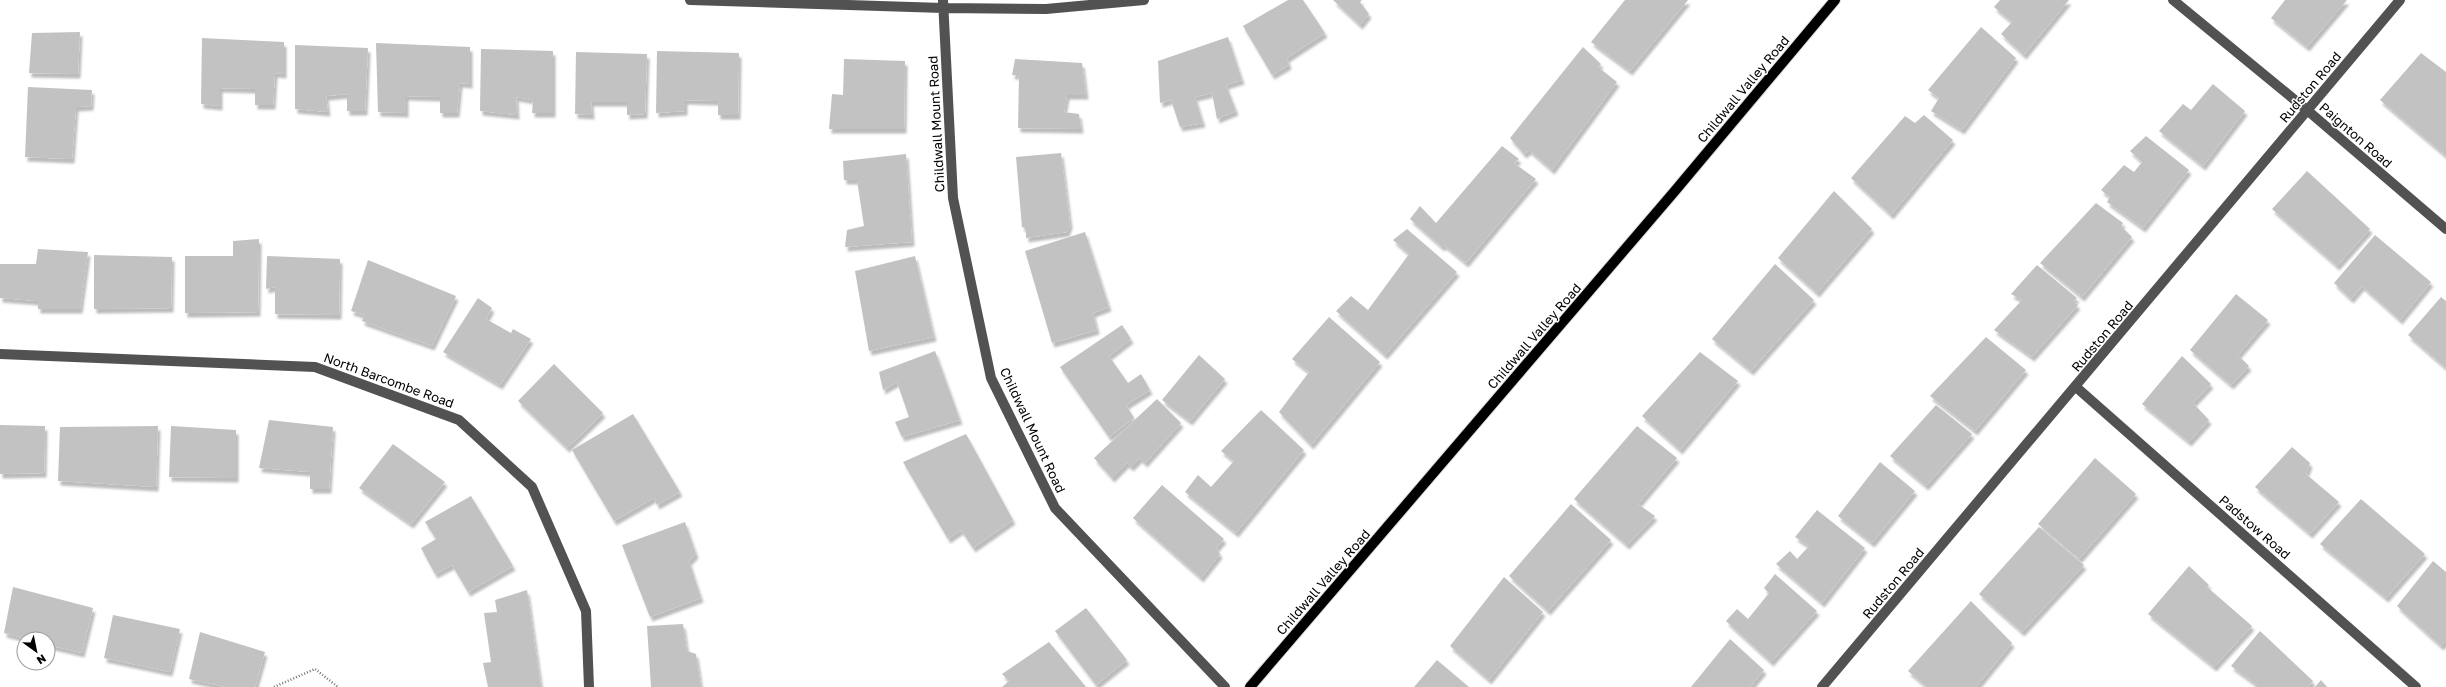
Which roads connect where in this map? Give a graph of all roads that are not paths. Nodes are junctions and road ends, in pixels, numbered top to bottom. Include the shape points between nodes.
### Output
1 (690, 0) edge
2 (1144, 0) edge
3 (1835, 0) edge
4 (2173, 0) edge
5 (2400, 0) edge
6 (943, 4) edge
7 (2307, 110) junction
8 (2446, 229) edge
9 (0, 354) edge
10 (2076, 387) junction
11 (589, 687) edge
12 (1225, 687) edge
13 (1250, 687) edge
14 (1822, 687) edge
15 (2416, 687) edge

1 - 6 street
2 - 6 street via 1046,9
3 - 13 main road, Childwall Valley Road
4 - 7 street, Paignton Road
5 - 7 street, Rudston Road
6 - 12 street, Childwall Mount Road via 953,198 991,378 1056,508
7 - 8 street, Paignton Road
7 - 10 street, Rudston Road
9 - 11 street, North Barcombe Road via 315,367 459,420 532,487 586,611
10 - 14 street, Rudston Road
10 - 15 street, Padstow Road

